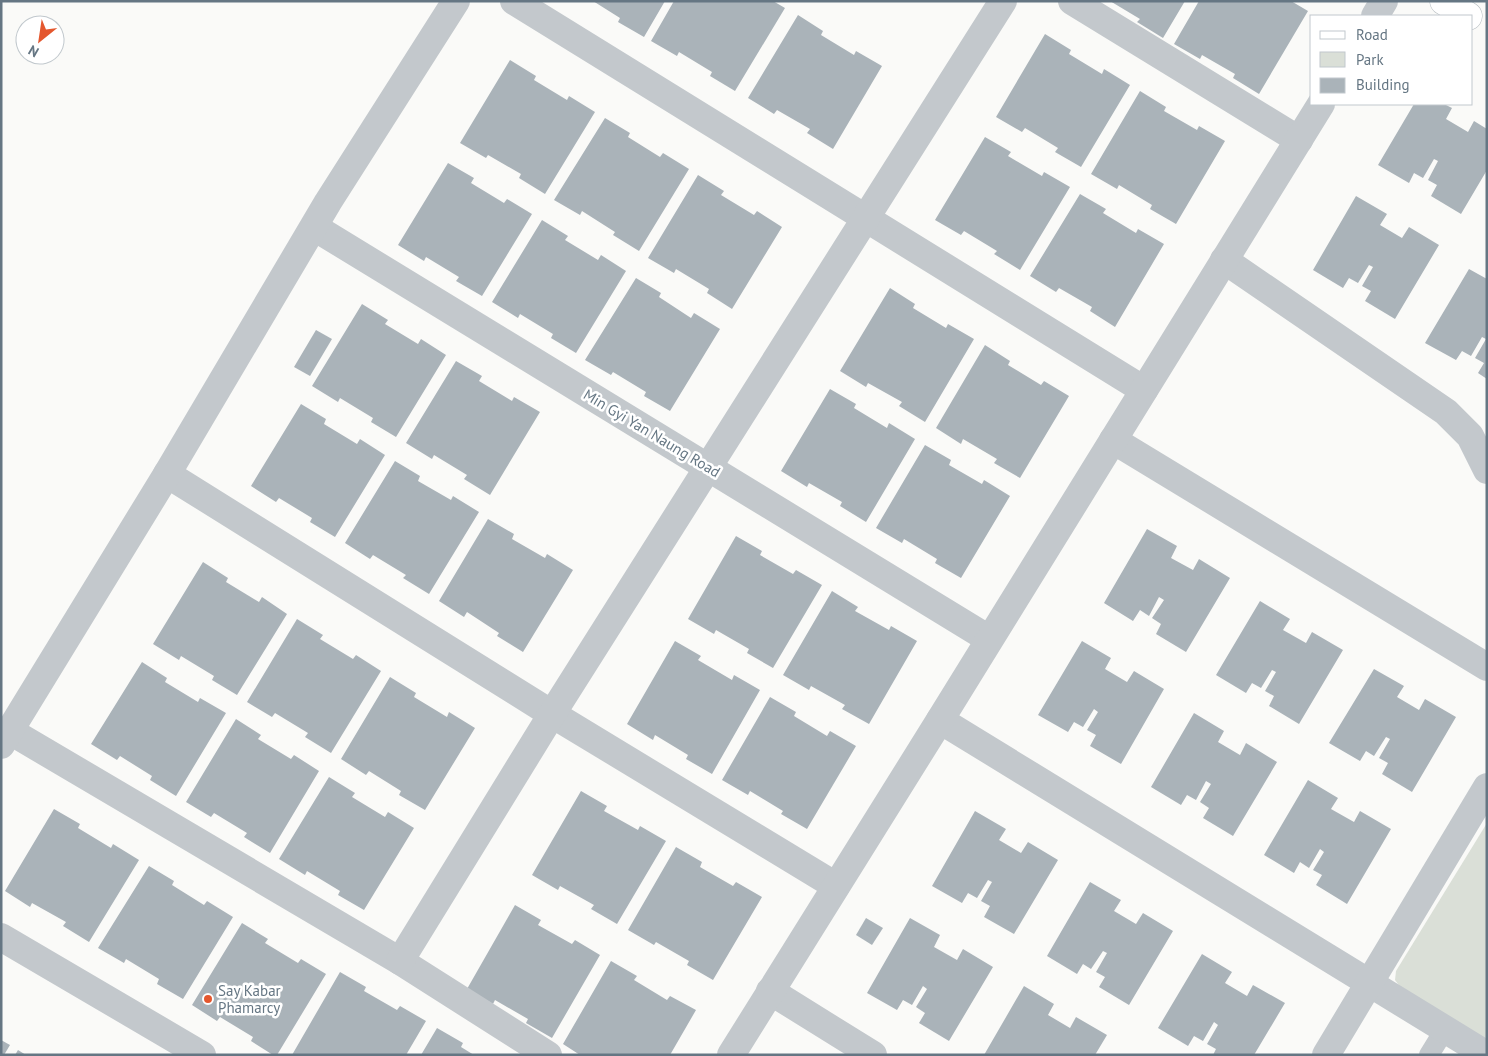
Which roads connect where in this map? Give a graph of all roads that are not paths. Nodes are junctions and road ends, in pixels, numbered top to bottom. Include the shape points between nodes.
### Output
1 (456, 1) edge
2 (514, 1) edge
3 (1003, 1) edge
4 (1072, 1) edge
5 (1384, 1) edge
6 (1444, 1) edge
7 (1376, 15) edge
8 (1466, 15) edge
9 (1473, 19) edge
10 (1487, 28) edge
11 (1320, 105) edge
12 (1299, 140) junction
13 (866, 218) junction
14 (314, 227) junction
15 (1224, 260) junction
16 (1144, 390) junction
17 (1113, 440) junction
18 (708, 467) junction
19 (1487, 470) edge
20 (167, 474) junction
21 (989, 639) junction
22 (1487, 667) edge
23 (552, 714) junction
24 (940, 720) junction
25 (6, 738) edge
26 (1487, 787) edge
27 (836, 886) junction
28 (1, 937) edge
29 (400, 960) junction
30 (1369, 983) junction
31 (770, 991) junction
32 (1445, 1029) junction
33 (1487, 1054) edge
34 (202, 1055) edge
35 (548, 1055) edge
36 (731, 1055) edge
37 (873, 1055) edge
38 (1326, 1055) edge
39 (1429, 1055) edge

1 - 14 street
2 - 13 street
3 - 13 street
4 - 12 street
5 - 7 street
6 - 8 street
9 - 10 street
11 - 12 street
12 - 15 street
13 - 16 street
13 - 18 street
14 - 18 street, Min Gyi Yan Naung Road
14 - 20 street
15 - 16 street
15 - 19 street via 1446,412 1470,436
16 - 17 street
17 - 21 street
17 - 22 street
18 - 21 street, Min Gyi Yan Naung Road
18 - 23 street
20 - 23 street
20 - 25 street
21 - 24 street
23 - 27 street
23 - 29 street
24 - 27 street
24 - 30 street
25 - 29 street
26 - 30 street
27 - 31 street
28 - 34 street
29 - 35 street
30 - 32 street
30 - 38 street
31 - 36 street
31 - 37 street
32 - 33 street
32 - 39 lane

